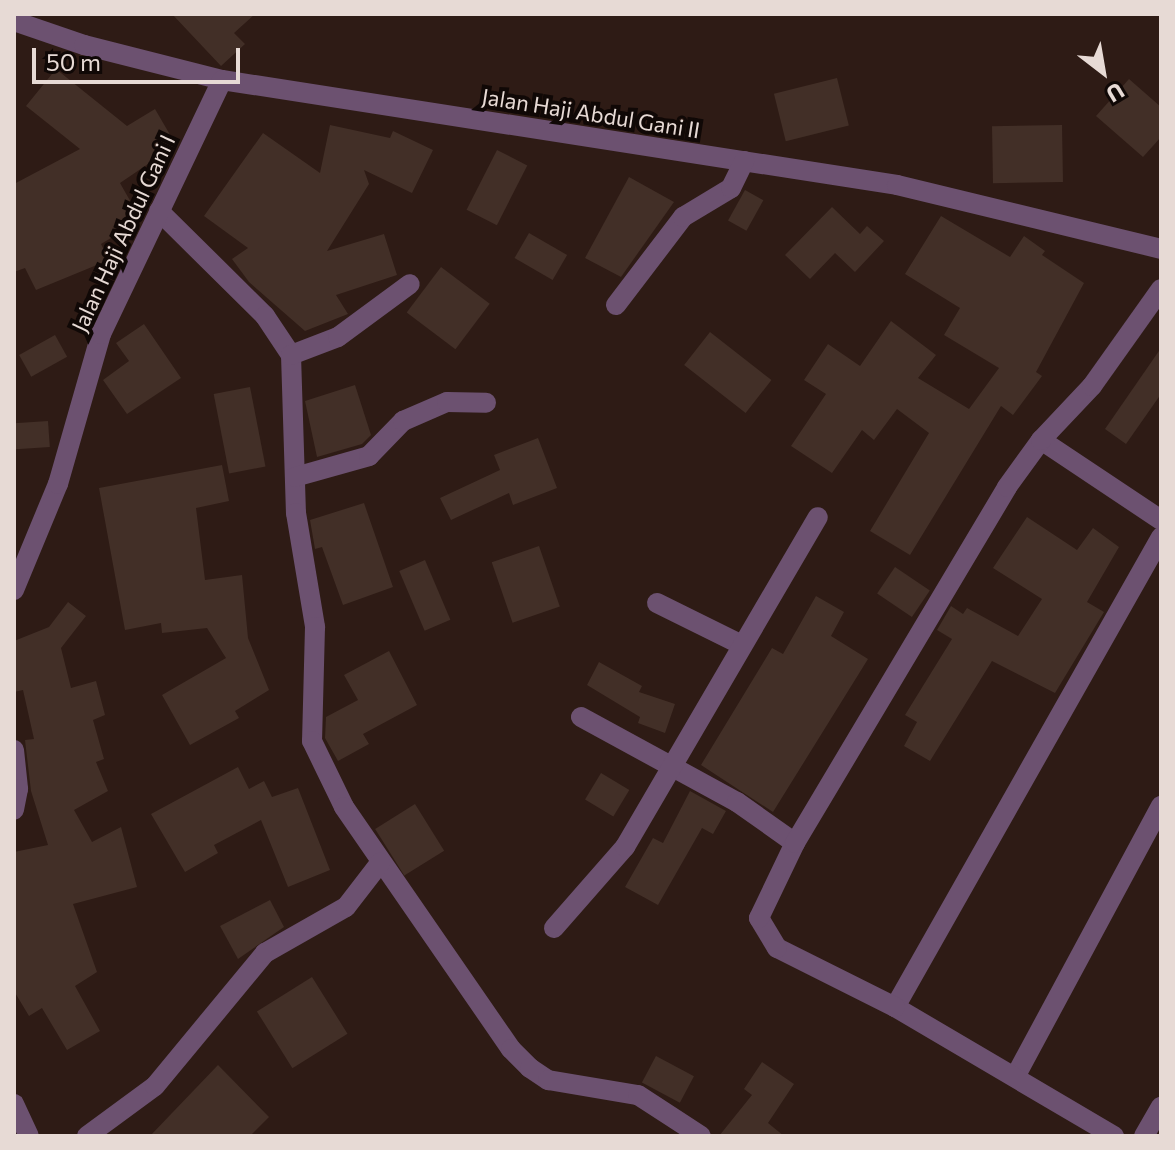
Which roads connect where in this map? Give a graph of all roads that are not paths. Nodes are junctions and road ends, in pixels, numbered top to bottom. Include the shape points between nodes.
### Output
1 (14, 21) edge
2 (222, 80) junction
3 (744, 161) junction
4 (159, 211) junction
5 (1161, 249) edge
6 (410, 284) dead end
7 (1161, 289) edge
8 (616, 305) dead end
9 (291, 355) junction
10 (486, 403) dead end
11 (1041, 440) junction
12 (295, 477) junction
13 (818, 517) dead end
14 (1161, 520) edge
15 (1161, 537) edge
16 (14, 590) edge
17 (657, 603) dead end
18 (740, 644) junction
19 (581, 717) dead end
20 (14, 750) edge
21 (673, 766) junction
22 (1161, 806) edge
23 (14, 810) edge
24 (795, 843) junction
25 (380, 863) junction
26 (554, 928) dead end
27 (895, 1007) junction
28 (1015, 1077) junction
29 (14, 1104) edge
30 (1161, 1106) edge
31 (29, 1136) edge
32 (89, 1136) edge
33 (701, 1136) edge
34 (1114, 1136) edge
35 (1144, 1136) edge

1 - 2 street, Jalan Haji Abdul Gani II
2 - 3 street, Jalan Haji Abdul Gani II
2 - 4 street, Jalan Haji Abdul Gani I
3 - 5 street, Jalan Haji Abdul Gani II via 897,185
3 - 8 street via 731,188 683,217
4 - 9 street via 265,316
4 - 16 street, Jalan Haji Abdul Gani I via 101,334 58,484
6 - 9 street via 338,337
7 - 11 street via 1092,386
9 - 12 street
10 - 12 street via 447,402 403,421 369,456
11 - 14 street
11 - 24 street via 959,563
12 - 25 street via 315,627 312,741
13 - 18 street
15 - 27 street
17 - 18 street
18 - 21 street
19 - 21 street
20 - 23 street
21 - 24 street
21 - 26 street via 625,847
22 - 28 street
24 - 27 street via 759,918 765,935 777,948
25 - 32 street via 346,907 265,953 155,1086
25 - 33 street via 530,1068 548,1080 638,1095
27 - 28 street
28 - 34 street
29 - 31 street
30 - 35 street

